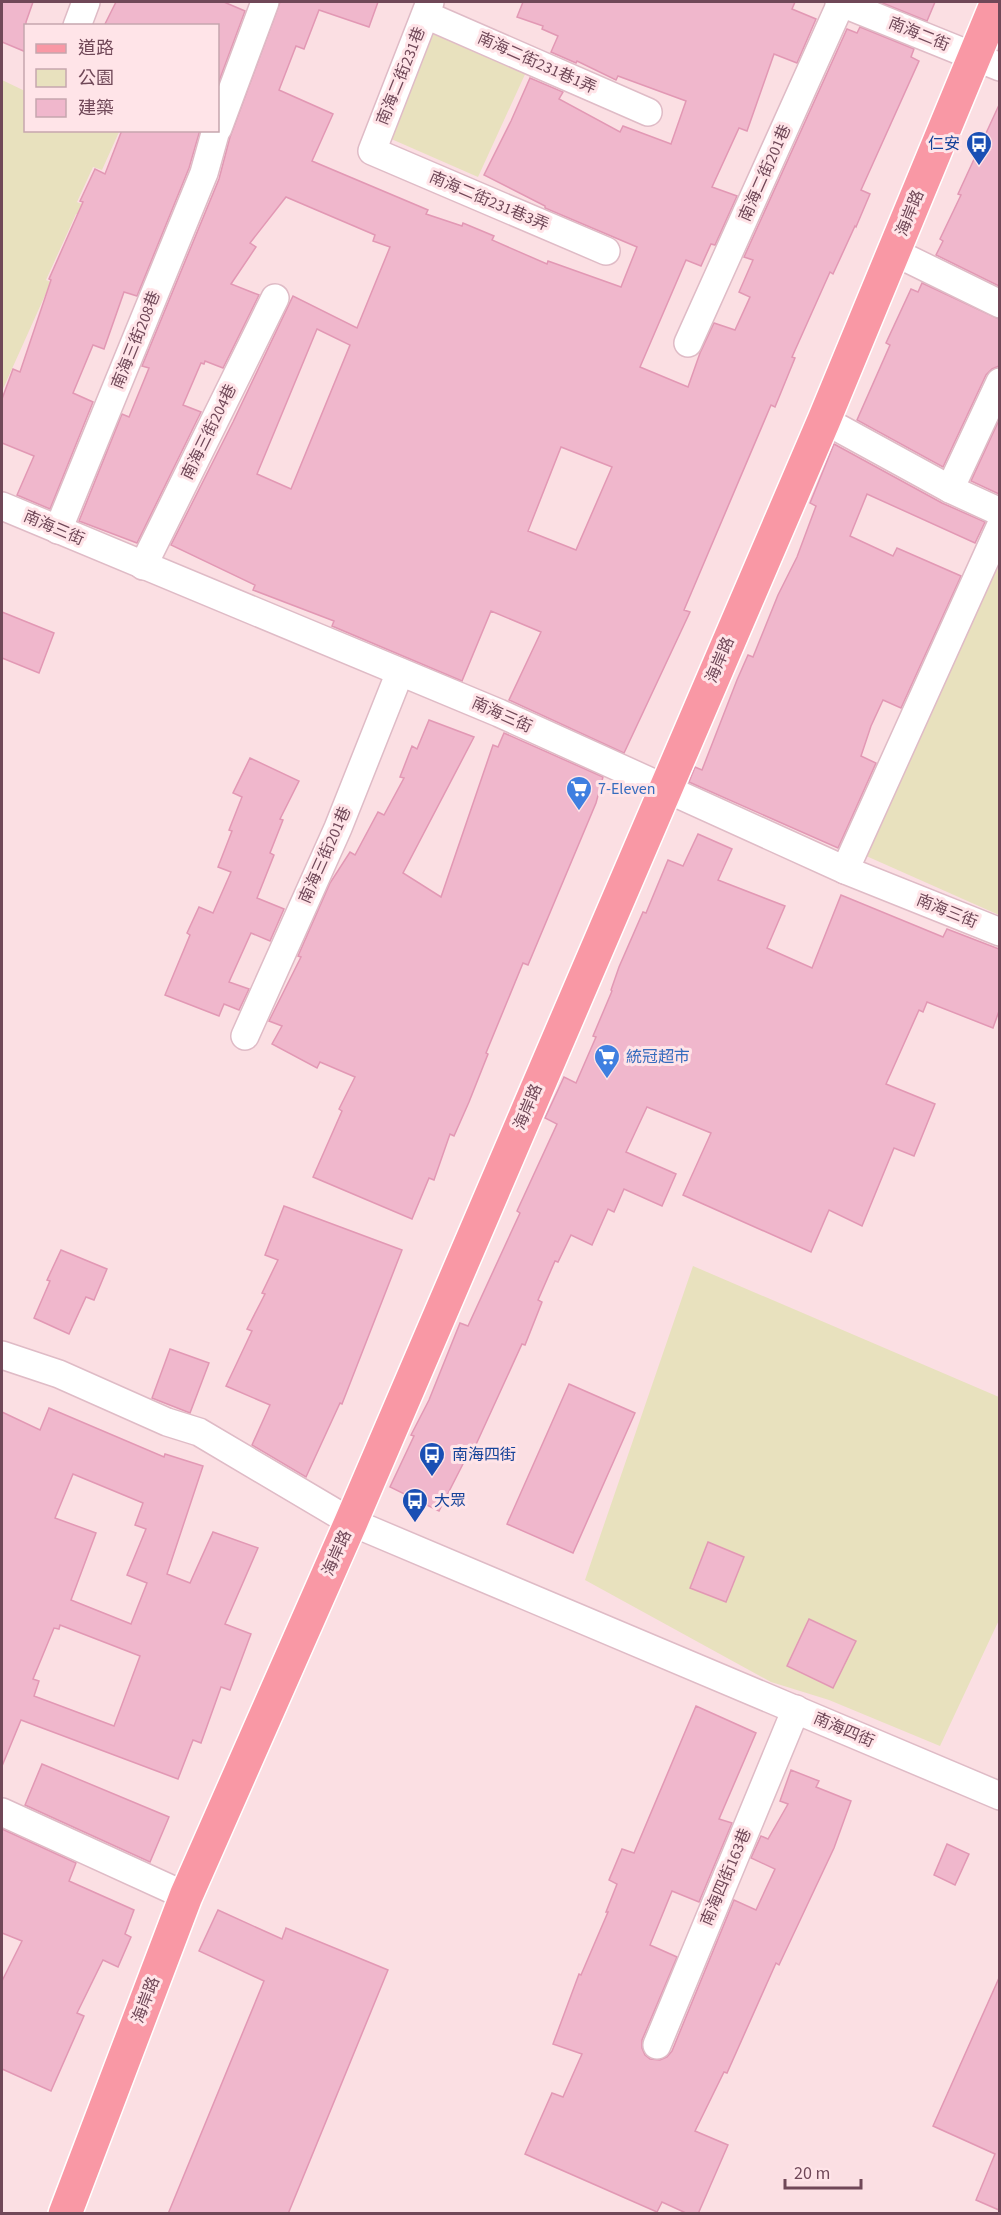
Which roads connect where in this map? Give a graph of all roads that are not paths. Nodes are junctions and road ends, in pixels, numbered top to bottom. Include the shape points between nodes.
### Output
1 (86, 2) edge
2 (265, 2) edge
3 (840, 2) edge
4 (997, 2) edge
5 (428, 8) edge
6 (78, 24) edge
7 (986, 62) edge
8 (648, 112) dead end
9 (219, 124) edge
10 (215, 135) edge
11 (372, 151) joint
12 (606, 251) dead end
13 (894, 252) junction
14 (275, 298) dead end
15 (999, 304) edge
16 (688, 343) dead end
17 (999, 382) edge
18 (824, 420) junction
19 (950, 489) junction
20 (2, 506) edge
21 (999, 512) edge
22 (999, 527) edge
23 (57, 530) junction
24 (143, 566) junction
25 (400, 672) junction
26 (665, 787) junction
27 (845, 870) junction
28 (999, 932) edge
29 (245, 1036) dead end
30 (2, 1355) edge
31 (351, 1522) junction
32 (796, 1709) junction
33 (999, 1796) edge
34 (2, 1812) edge
35 (186, 1896) junction
36 (657, 2045) dead end
37 (64, 2214) edge

1 - 6 street
2 - 9 street, 南海三街208巷
3 - 7 street, 南海二街
3 - 16 street, 南海二街201巷
4 - 7 main road, 海岸路
5 - 8 street, 南海二街231巷1弄
5 - 11 street, 南海二街231巷
7 - 13 main road, 海岸路
10 - 23 street, 南海三街208巷 via 204,173
11 - 12 street, 南海二街231巷3弄
13 - 15 street
13 - 18 main road, 海岸路
14 - 24 street, 南海三街204巷
17 - 19 street
18 - 19 street
18 - 26 main road, 海岸路
19 - 21 street
20 - 23 street, 南海三街
22 - 27 street
23 - 24 street, 南海三街
24 - 25 street, 南海三街
25 - 26 street, 南海三街
25 - 29 street, 南海三街201巷 via 338,828
26 - 27 street, 南海三街
26 - 31 main road, 海岸路
27 - 28 street, 南海三街
30 - 31 street, 南海四街 via 59,1374 167,1422 199,1432
31 - 32 street, 南海四街
31 - 35 main road, 海岸路
32 - 33 street, 南海四街
32 - 36 street, 南海四街163巷
34 - 35 street
35 - 37 main road, 海岸路

